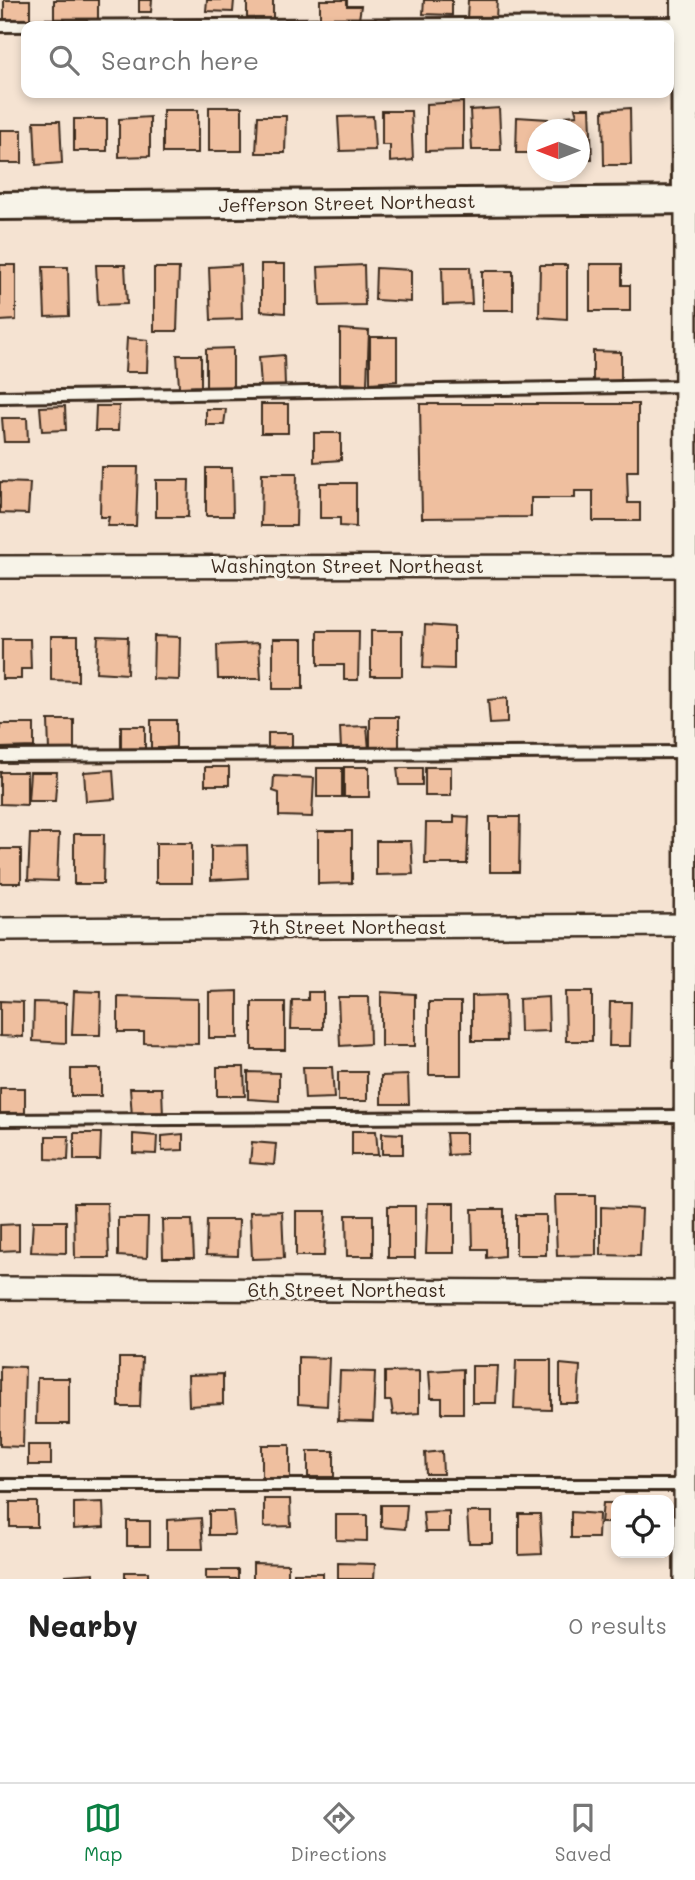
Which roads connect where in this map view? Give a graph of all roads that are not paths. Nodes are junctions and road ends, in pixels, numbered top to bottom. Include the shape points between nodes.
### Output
1 (688, 15) edge
2 (313, 21) edge
3 (0, 26) edge
4 (21, 26) edge
5 (691, 200) edge
6 (0, 206) edge
7 (691, 386) edge
8 (0, 397) edge
9 (690, 566) edge
10 (0, 567) edge
11 (690, 752) edge
12 (0, 756) edge
13 (690, 925) edge
14 (0, 929) edge
15 (690, 1116) edge
16 (0, 1120) edge
17 (0, 1288) edge
18 (690, 1292) edge
19 (0, 1485) edge
20 (690, 1485) edge
21 (685, 1579) edge

1 - 2 lane
1 - 5 street
3 - 4 lane
5 - 6 street, Jefferson Street Northeast
5 - 7 street
7 - 8 lane
7 - 9 street
9 - 10 street, Washington Street Northeast
9 - 11 street
11 - 12 lane
11 - 13 street
13 - 14 street, 7th Street Northeast
13 - 15 street
15 - 16 lane
15 - 18 street
17 - 18 street, 6th Street Northeast
18 - 20 street
19 - 20 lane
20 - 21 street

